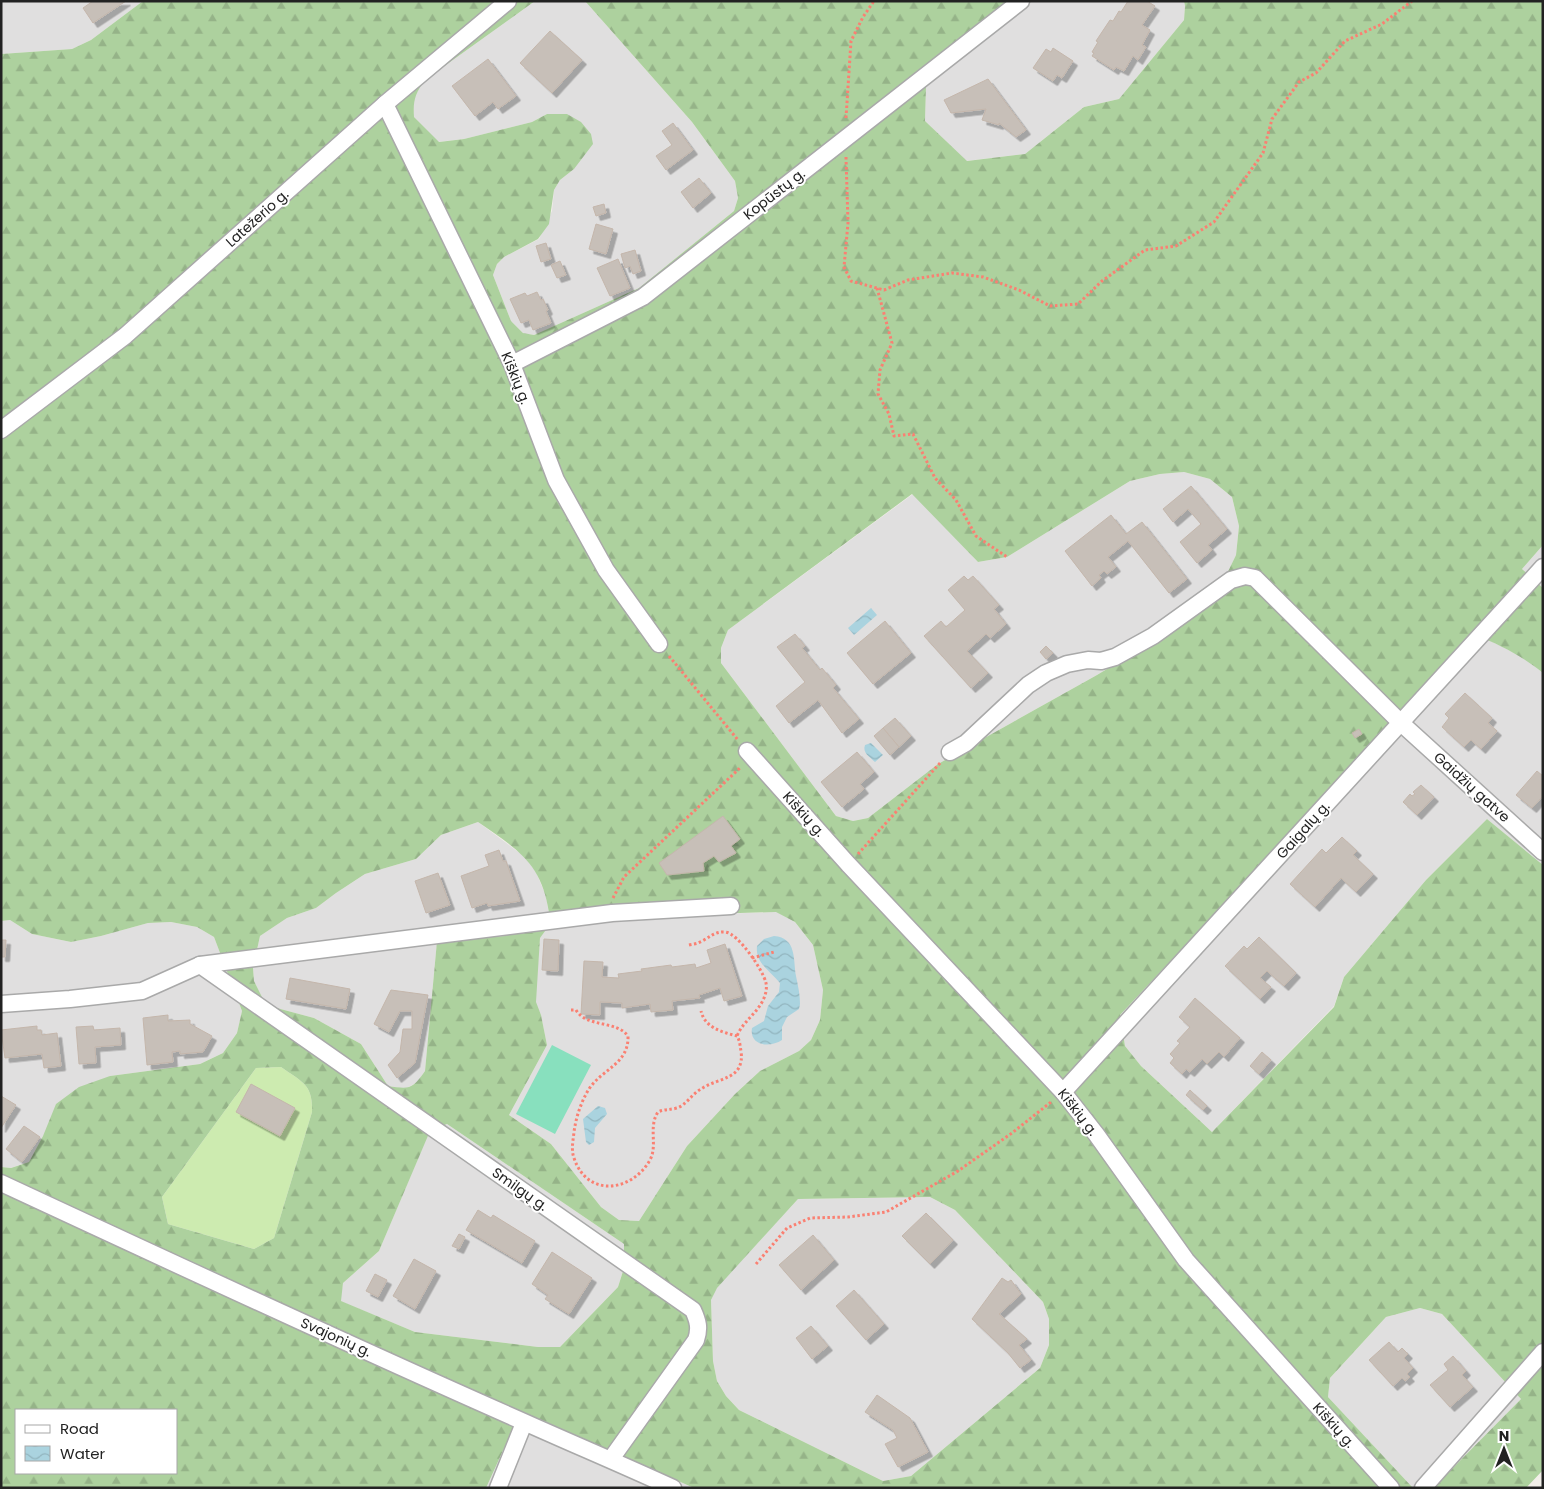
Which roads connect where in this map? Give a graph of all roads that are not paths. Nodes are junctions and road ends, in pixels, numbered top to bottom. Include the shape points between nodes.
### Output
1 (508, 1) edge
2 (1022, 1) edge
3 (385, 104) junction
4 (512, 364) junction
5 (1, 430) edge
6 (1543, 567) edge
7 (659, 644) road end
8 (1401, 722) junction
9 (950, 752) road end
10 (750, 754) road end
11 (1543, 852) edge
12 (731, 906) dead end
13 (200, 965) junction
14 (1, 1004) edge
15 (1064, 1092) junction
16 (1, 1183) edge
17 (1543, 1352) edge
18 (524, 1422) junction
19 (611, 1459) junction
20 (498, 1488) edge
21 (673, 1488) edge
22 (1391, 1488) edge
23 (1422, 1488) edge

1 - 3 street, Latežerio g.
2 - 4 street, Kopūstų g. via 643,297
3 - 4 street, Kiškių g.
3 - 5 street, Latežerio g. via 125,336
4 - 7 street, Kiškių g. via 556,480 606,570
6 - 8 street, Gaigalų g.
8 - 9 street, Gaidžių gatve via 1254,578 1245,576 1231,580 1153,636 1115,657 1067,664 1046,673 1028,685 966,743
8 - 11 street, Gaidžių gatve
8 - 15 street, Gaigalų g.
10 - 15 street, Kiškių g. via 848,864
12 - 13 street via 612,913
13 - 14 street via 142,991
13 - 19 street, Smilgų g. via 693,1310 698,1320 696,1340
15 - 22 street, Kiškių g. via 1186,1260
16 - 18 street, Svajonių g.
17 - 23 street
18 - 19 street, Svajonių g.
18 - 20 street
19 - 21 street, Svajonių g.

